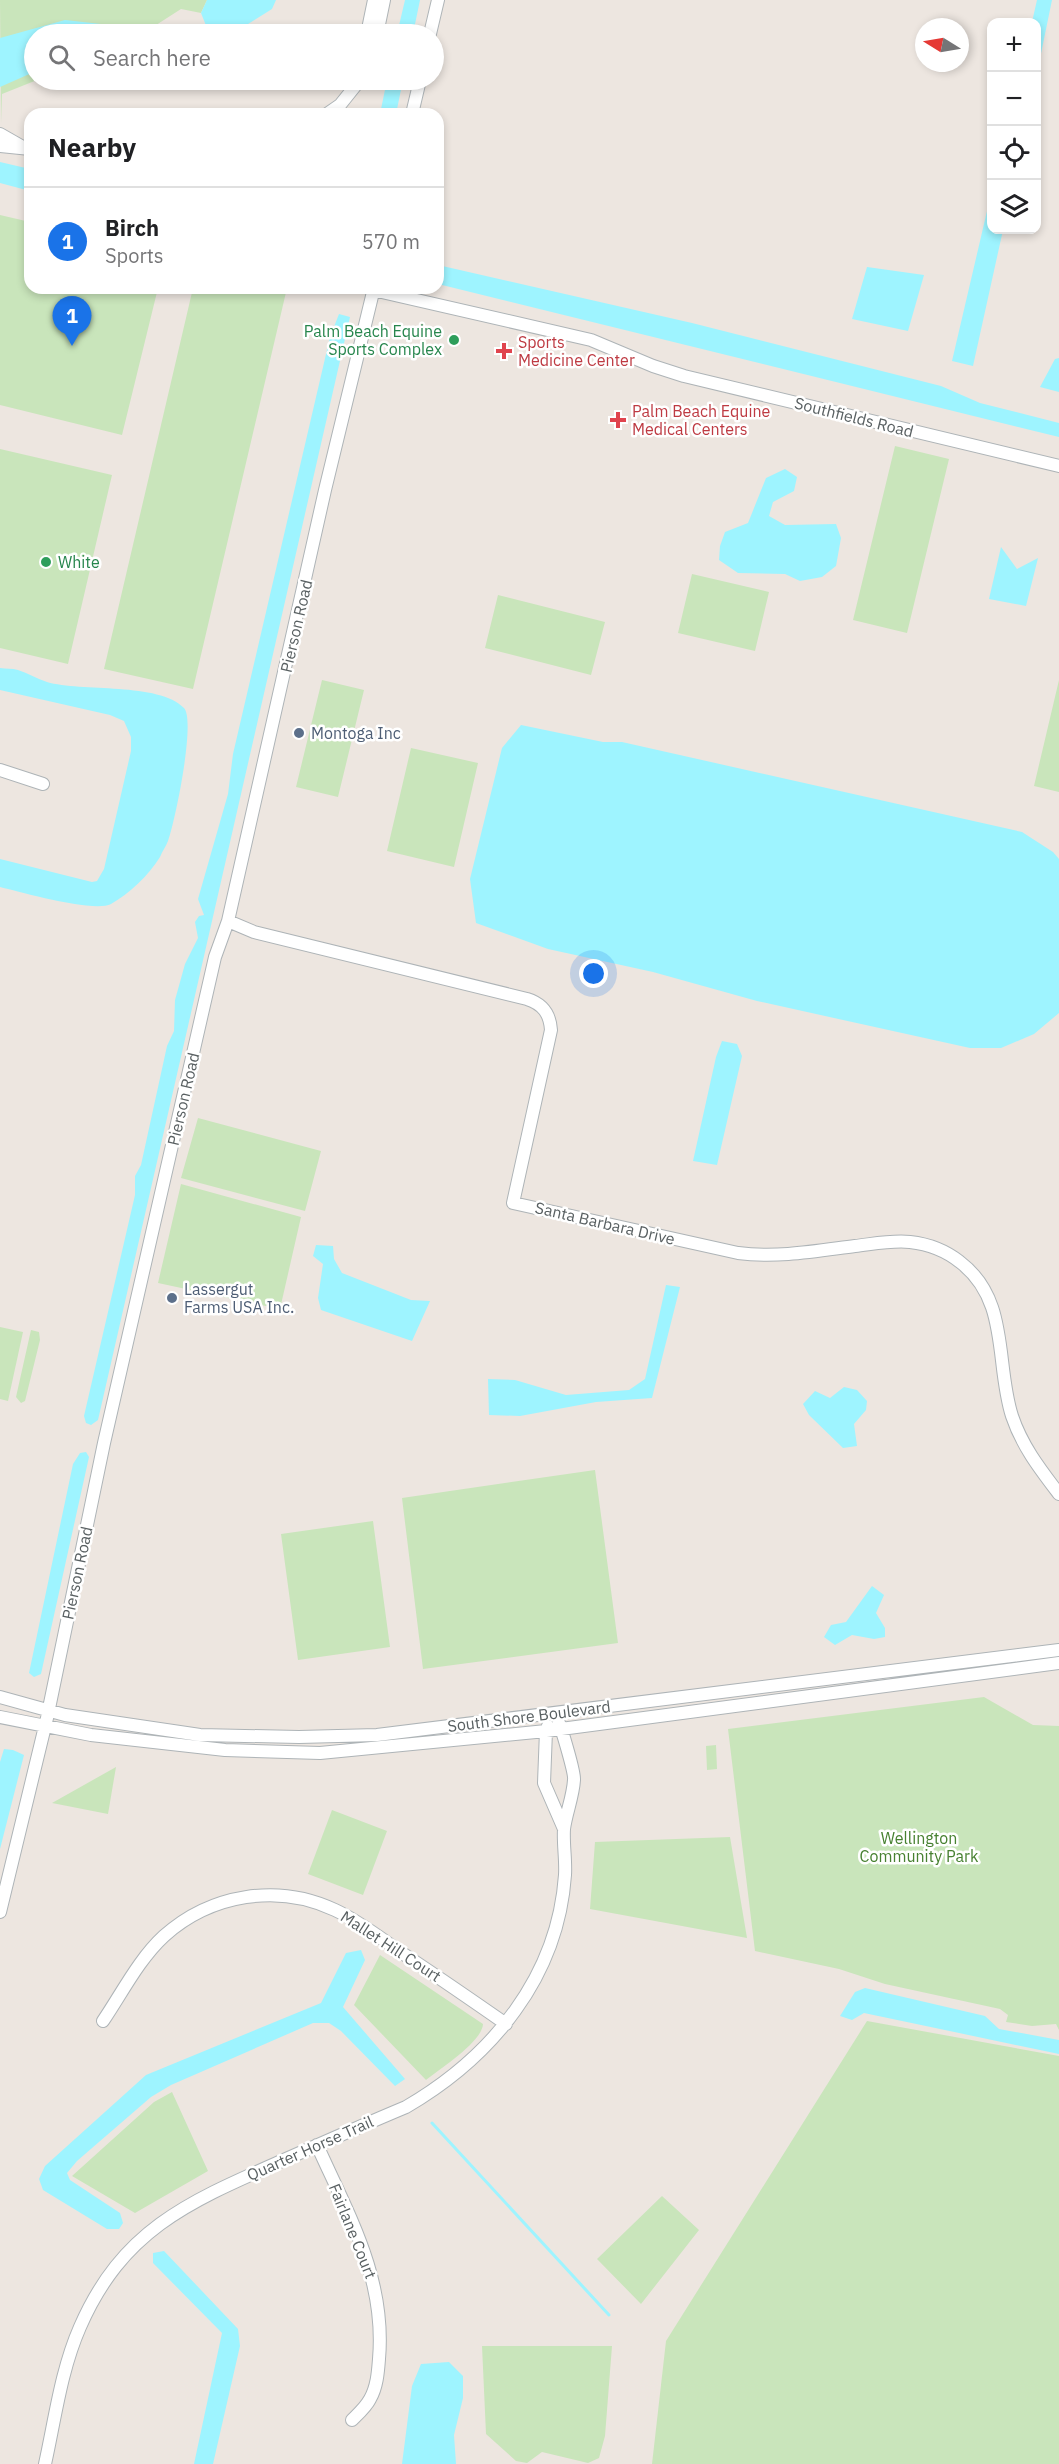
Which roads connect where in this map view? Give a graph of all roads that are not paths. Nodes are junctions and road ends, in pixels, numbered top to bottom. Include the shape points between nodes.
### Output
1 (374, 0) edge
2 (384, 0) edge
3 (438, 0) edge
4 (369, 24) edge
5 (379, 24) edge
6 (432, 24) edge
7 (351, 90) edge
8 (418, 90) edge
9 (336, 108) edge
10 (413, 108) edge
11 (0, 134) edge
12 (0, 146) edge
13 (24, 147) edge
14 (24, 149) edge
15 (372, 294) edge
16 (394, 294) edge
17 (1059, 466) edge
18 (0, 770) edge
19 (43, 784) dead end
20 (228, 921) junction
21 (1059, 1494) edge
22 (1059, 1650) edge
23 (1059, 1663) edge
24 (0, 1697) edge
25 (49, 1710) junction
26 (554, 1714) junction
27 (0, 1717) edge
28 (45, 1727) junction
29 (562, 1728) junction
30 (546, 1731) junction
31 (564, 1830) junction
32 (0, 1912) edge
33 (103, 2021) dead end
34 (506, 2024) junction
35 (317, 2145) junction
36 (352, 2420) dead end
37 (45, 2464) edge

1 - 4 street
2 - 5 street
3 - 6 street
7 - 9 street
8 - 10 street
11 - 13 street
12 - 14 street
15 - 20 street, Pierson Road
16 - 17 street, Southfields Road via 591,340 669,372
18 - 19 street
20 - 21 street, Santa Barbara Drive via 254,932 540,1005 551,1030 513,1203 738,1253 776,1256 907,1242 929,1245 956,1258 977,1278 990,1299 1012,1415 1028,1454
20 - 25 street, Pierson Road via 215,957 104,1443
22 - 26 street, South Shore Boulevard
23 - 29 street, South Shore Boulevard
24 - 25 street, South Shore Boulevard
25 - 26 street, South Shore Boulevard via 200,1735 299,1737 377,1734
25 - 28 street, Pierson Road
26 - 29 street, Quarter Horse Trail
26 - 30 street, Quarter Horse Trail
27 - 28 street, South Shore Boulevard
28 - 30 street, South Shore Boulevard via 225,1750 320,1754
28 - 32 street, Pierson Road
29 - 30 street, South Shore Boulevard
29 - 31 street, Quarter Horse Trail via 574,1778
30 - 31 street, Quarter Horse Trail via 544,1783
31 - 34 street, Quarter Horse Trail via 565,1874 557,1922 537,1975
33 - 34 street, Mallet Hill Court via 149,1952 179,1924 228,1900 262,1894 304,1898 336,1910
34 - 35 street, Quarter Horse Trail via 469,2064 431,2092
35 - 36 street, Fairlane Court via 364,2250 378,2300 381,2343 376,2385 370,2400
35 - 37 street, Quarter Horse Trail via 192,2202 148,2233 122,2259 79,2328

